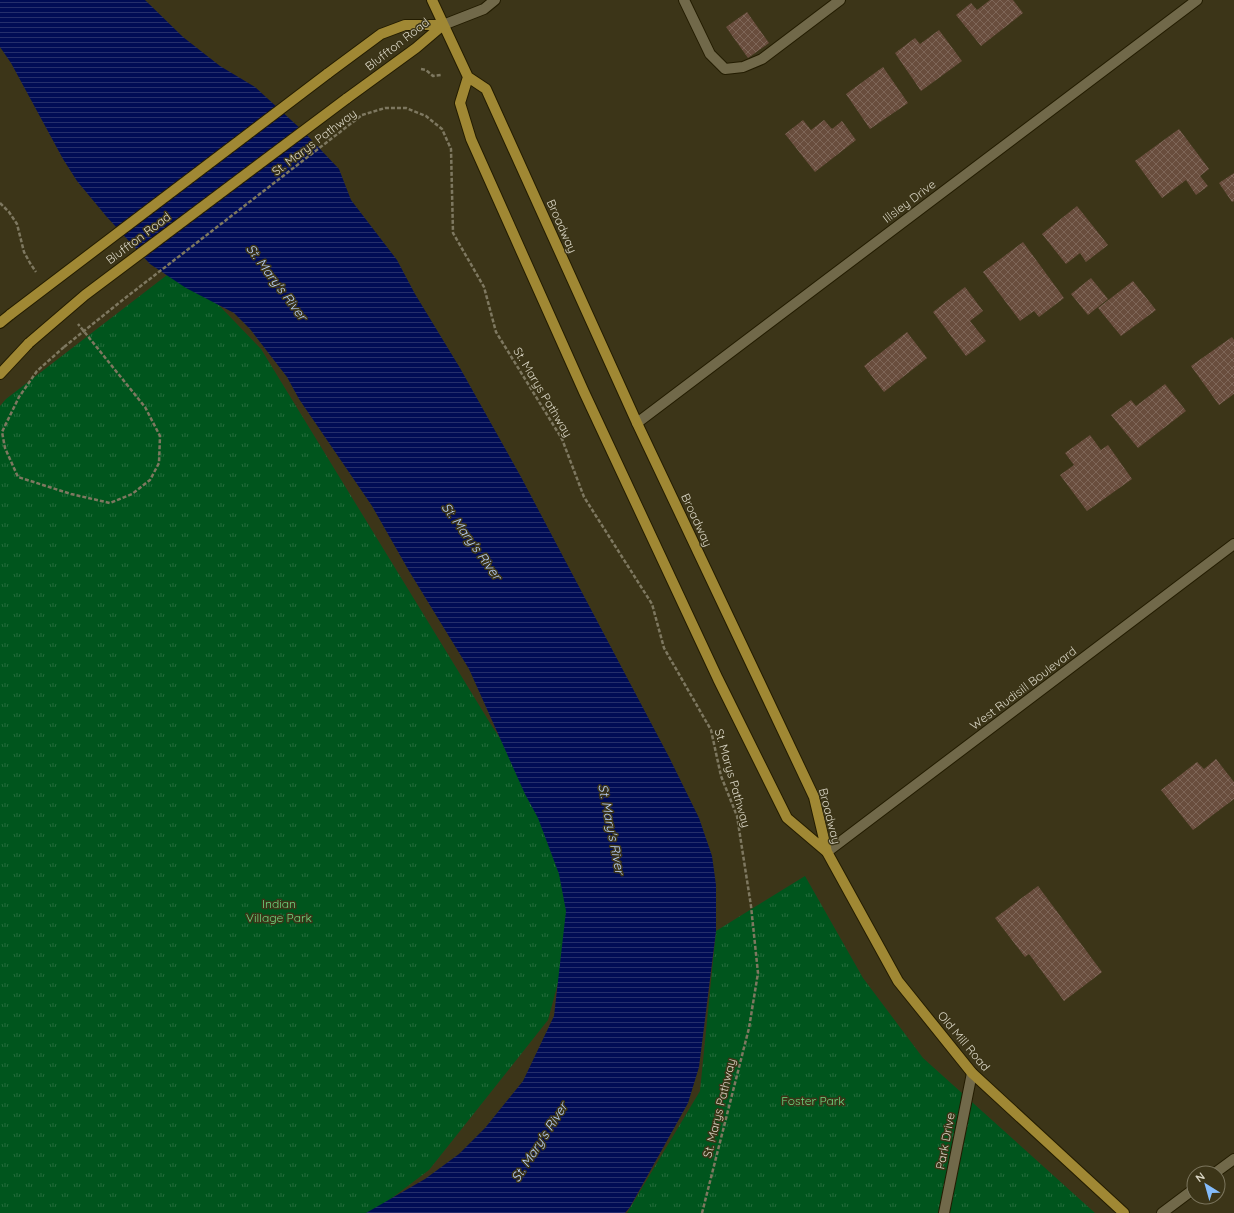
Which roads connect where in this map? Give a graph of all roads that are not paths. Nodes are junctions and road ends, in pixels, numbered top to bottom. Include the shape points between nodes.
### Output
1 (432, 0) edge
2 (495, 0) edge
3 (684, 0) edge
4 (840, 0) edge
5 (1197, 0) edge
6 (443, 25) junction
7 (468, 77) junction
8 (0, 323) edge
9 (0, 374) edge
10 (637, 423) junction
11 (1234, 544) edge
12 (827, 852) junction
13 (972, 1073) junction
14 (1234, 1159) edge
15 (1226, 1165) edge
16 (1186, 1195) edge
17 (944, 1213) edge
18 (1124, 1213) edge
19 (1162, 1213) edge

1 - 6 main road
2 - 6 street via 484,9
3 - 4 street via 710,54 725,70 743,67 762,58
5 - 10 street, Illsley Drive
6 - 7 main road
6 - 8 main road, Bluffton Road, bridge via 405,25 381,34
6 - 9 main road, Bluffton Road, bridge via 416,48 85,295 29,343
7 - 10 main road, Broadway via 486,89
7 - 12 main road, Broadway via 460,103 472,139 591,406 718,679 787,818
10 - 12 main road, Broadway via 814,797
11 - 12 street, West Rudisill Boulevard
12 - 13 main road, Old Mill Road via 898,981
13 - 17 street, Park Drive
13 - 18 main road, Old Mill Road
14 - 15 street
16 - 19 street

